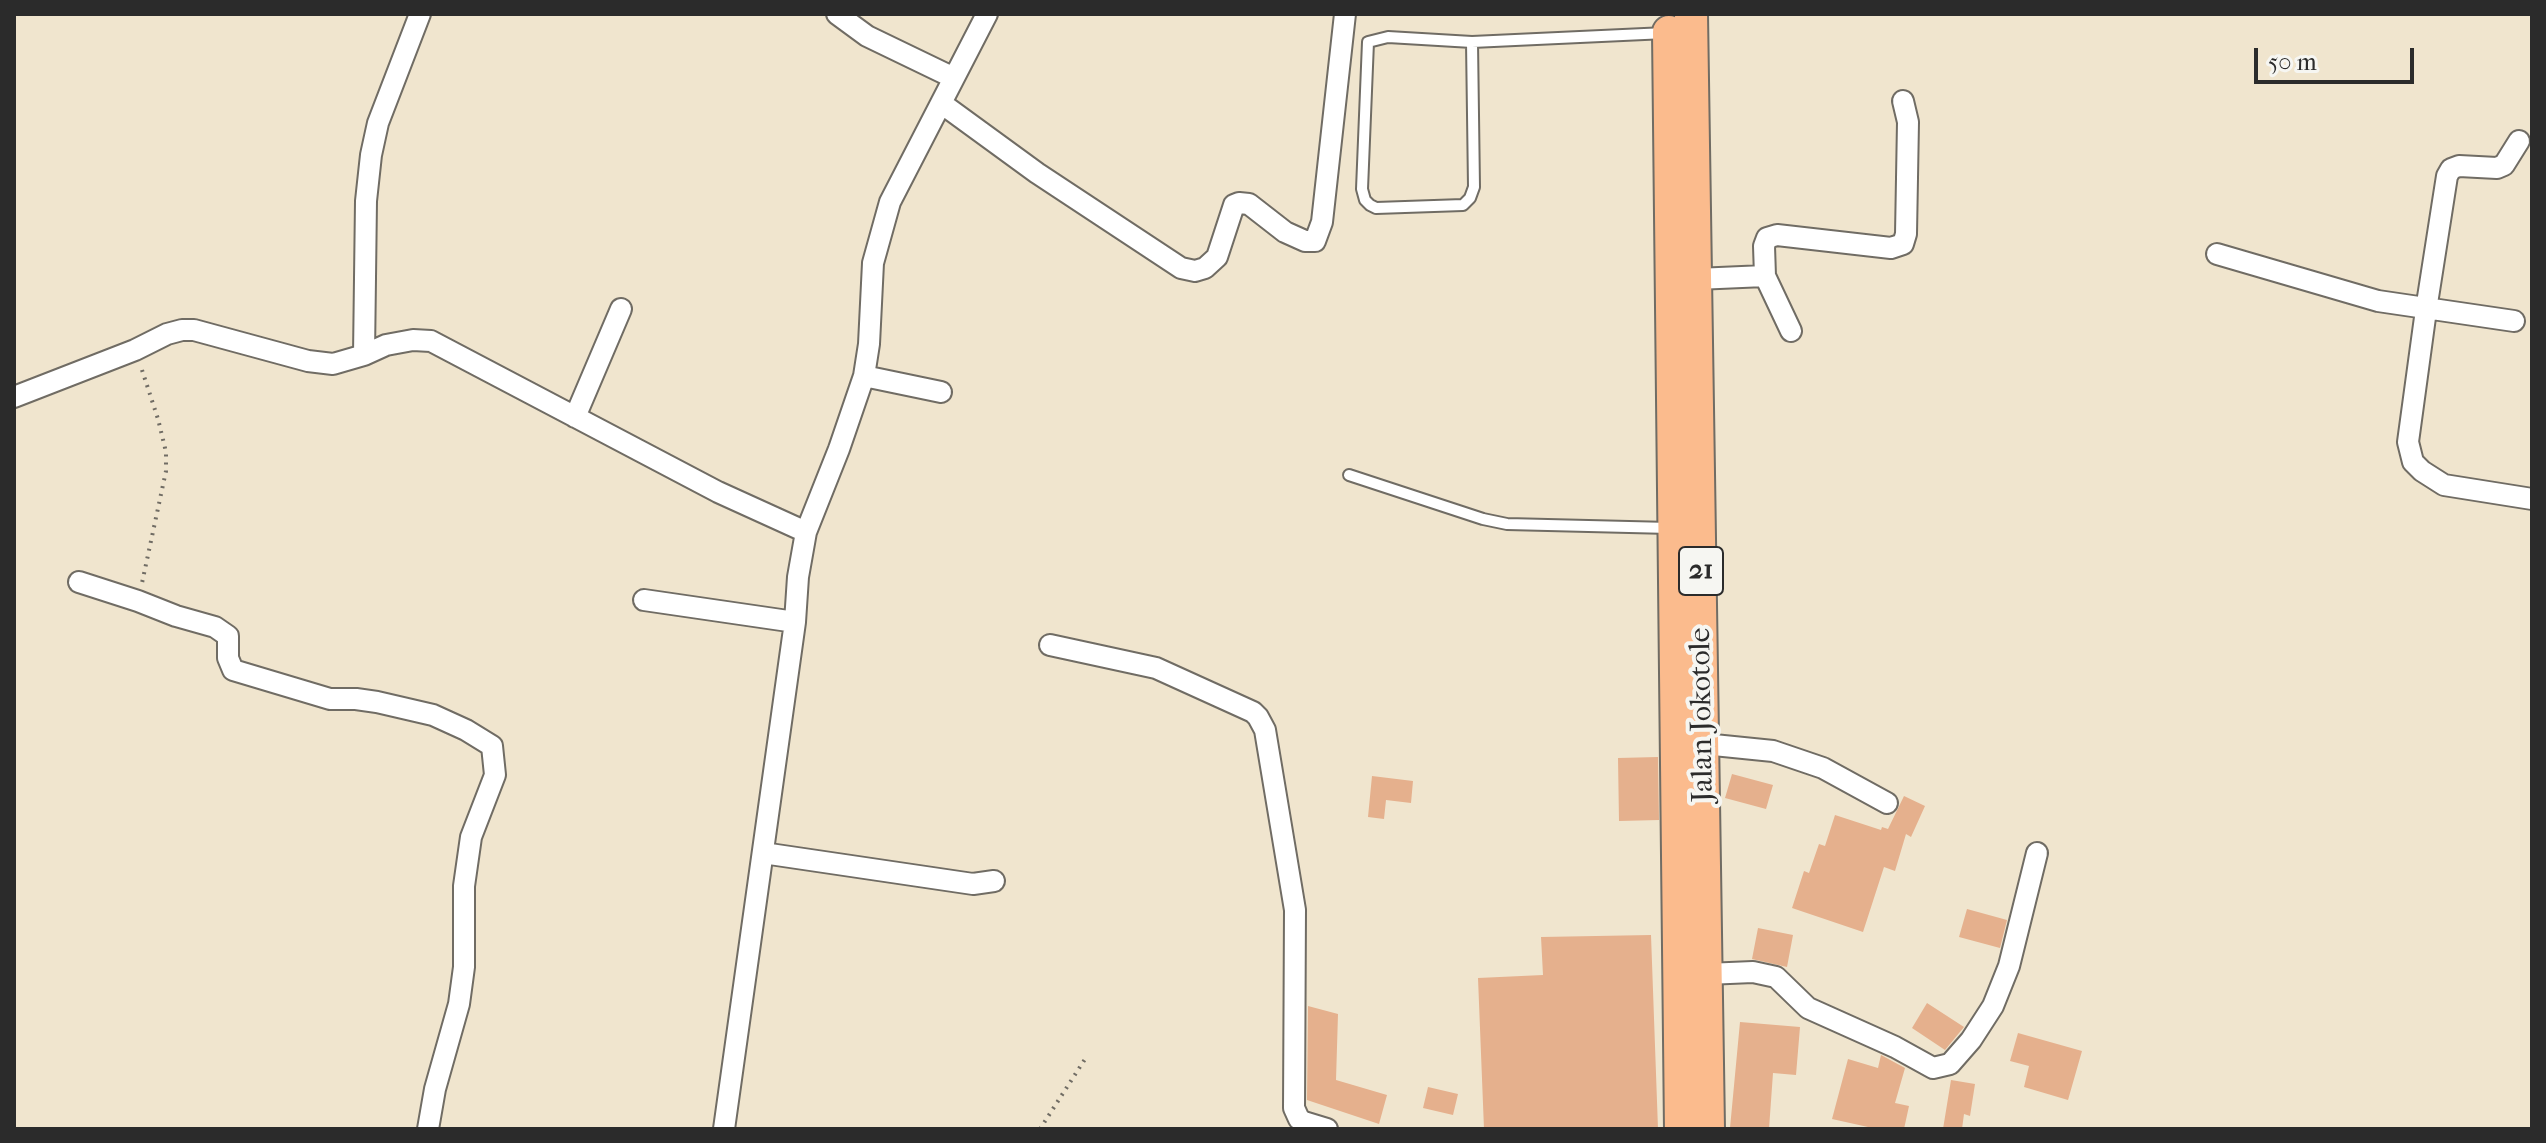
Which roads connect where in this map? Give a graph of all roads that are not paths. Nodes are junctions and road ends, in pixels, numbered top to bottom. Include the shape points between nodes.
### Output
1 (420, 14) edge
2 (837, 14) edge
3 (987, 14) edge
4 (1345, 14) edge
5 (1677, 20) edge
6 (1472, 42) junction
7 (954, 78) junction
8 (1903, 101) dead end
9 (941, 103) junction
10 (2519, 141) dead end
11 (2217, 254) dead end
12 (1765, 276) junction
13 (1696, 279) junction
14 (621, 309) dead end
15 (2426, 310) junction
16 (2514, 321) dead end
17 (1791, 331) dead end
18 (364, 355) junction
19 (864, 376) junction
20 (941, 392) dead end
21 (14, 397) edge
22 (575, 417) junction
23 (1349, 475) dead end
24 (2532, 499) edge
25 (1676, 528) junction
26 (806, 532) junction
27 (79, 582) dead end
28 (644, 600) dead end
29 (795, 622) junction
30 (1050, 645) dead end
31 (1690, 743) junction
32 (1887, 803) dead end
33 (763, 853) junction
34 (2037, 853) dead end
35 (994, 881) dead end
36 (1693, 886) junction
37 (1706, 974) junction
38 (428, 1129) edge
39 (724, 1129) edge
40 (1327, 1129) edge
41 (1681, 1129) edge
42 (1708, 1129) edge

1 - 18 street via 371,155
2 - 7 street via 867,36
3 - 7 street
4 - 9 street via 1322,222 1315,241 1285,232 1249,204 1239,203 1217,257 1195,271 1181,268 1037,173
5 - 6 lane
5 - 13 highway, Jalan Jokotole / 21
5 - 25 highway, Jalan Jokotole / 21
6 - 6 lane via 1388,37 1368,42 1362,189 1370,205 1463,205 1470,198
7 - 9 street
8 - 12 street via 1908,122 1903,244 1891,248 1777,235 1767,238 1764,246
9 - 19 street via 890,202 873,263
10 - 15 street via 2504,165 2459,166 2447,176
11 - 15 street
12 - 13 street
12 - 17 street
13 - 31 highway, Jalan Jokotole / 21
14 - 22 street
15 - 16 street
15 - 24 street via 2408,442 2413,462 2444,485
18 - 21 street via 333,364 308,361 194,330 167,334
18 - 22 street via 386,345 431,341
19 - 20 street
19 - 26 street
22 - 26 street
23 - 25 lane via 1507,524
25 - 31 highway, Jalan Jokotole / 21
26 - 29 street
27 - 38 street via 215,627 228,636 233,670 330,699 377,702 433,715 492,746 495,775 471,837 464,886 459,1004
28 - 29 street
29 - 33 street
30 - 40 street via 1156,668 1258,717 1265,730 1295,910 1294,1108 1299,1119
31 - 32 street via 1773,751 1836,774
31 - 36 highway, Jalan Jokotole / 21
33 - 35 street via 973,884
33 - 39 street
34 - 37 street via 2009,966 1993,1006 1950,1064 1933,1068 1808,1008 1776,977 1753,972
36 - 37 highway, Jalan Jokotole / 21
36 - 41 highway, Jalan Jokotole / 21
37 - 42 highway, Jalan Jokotole / 21

